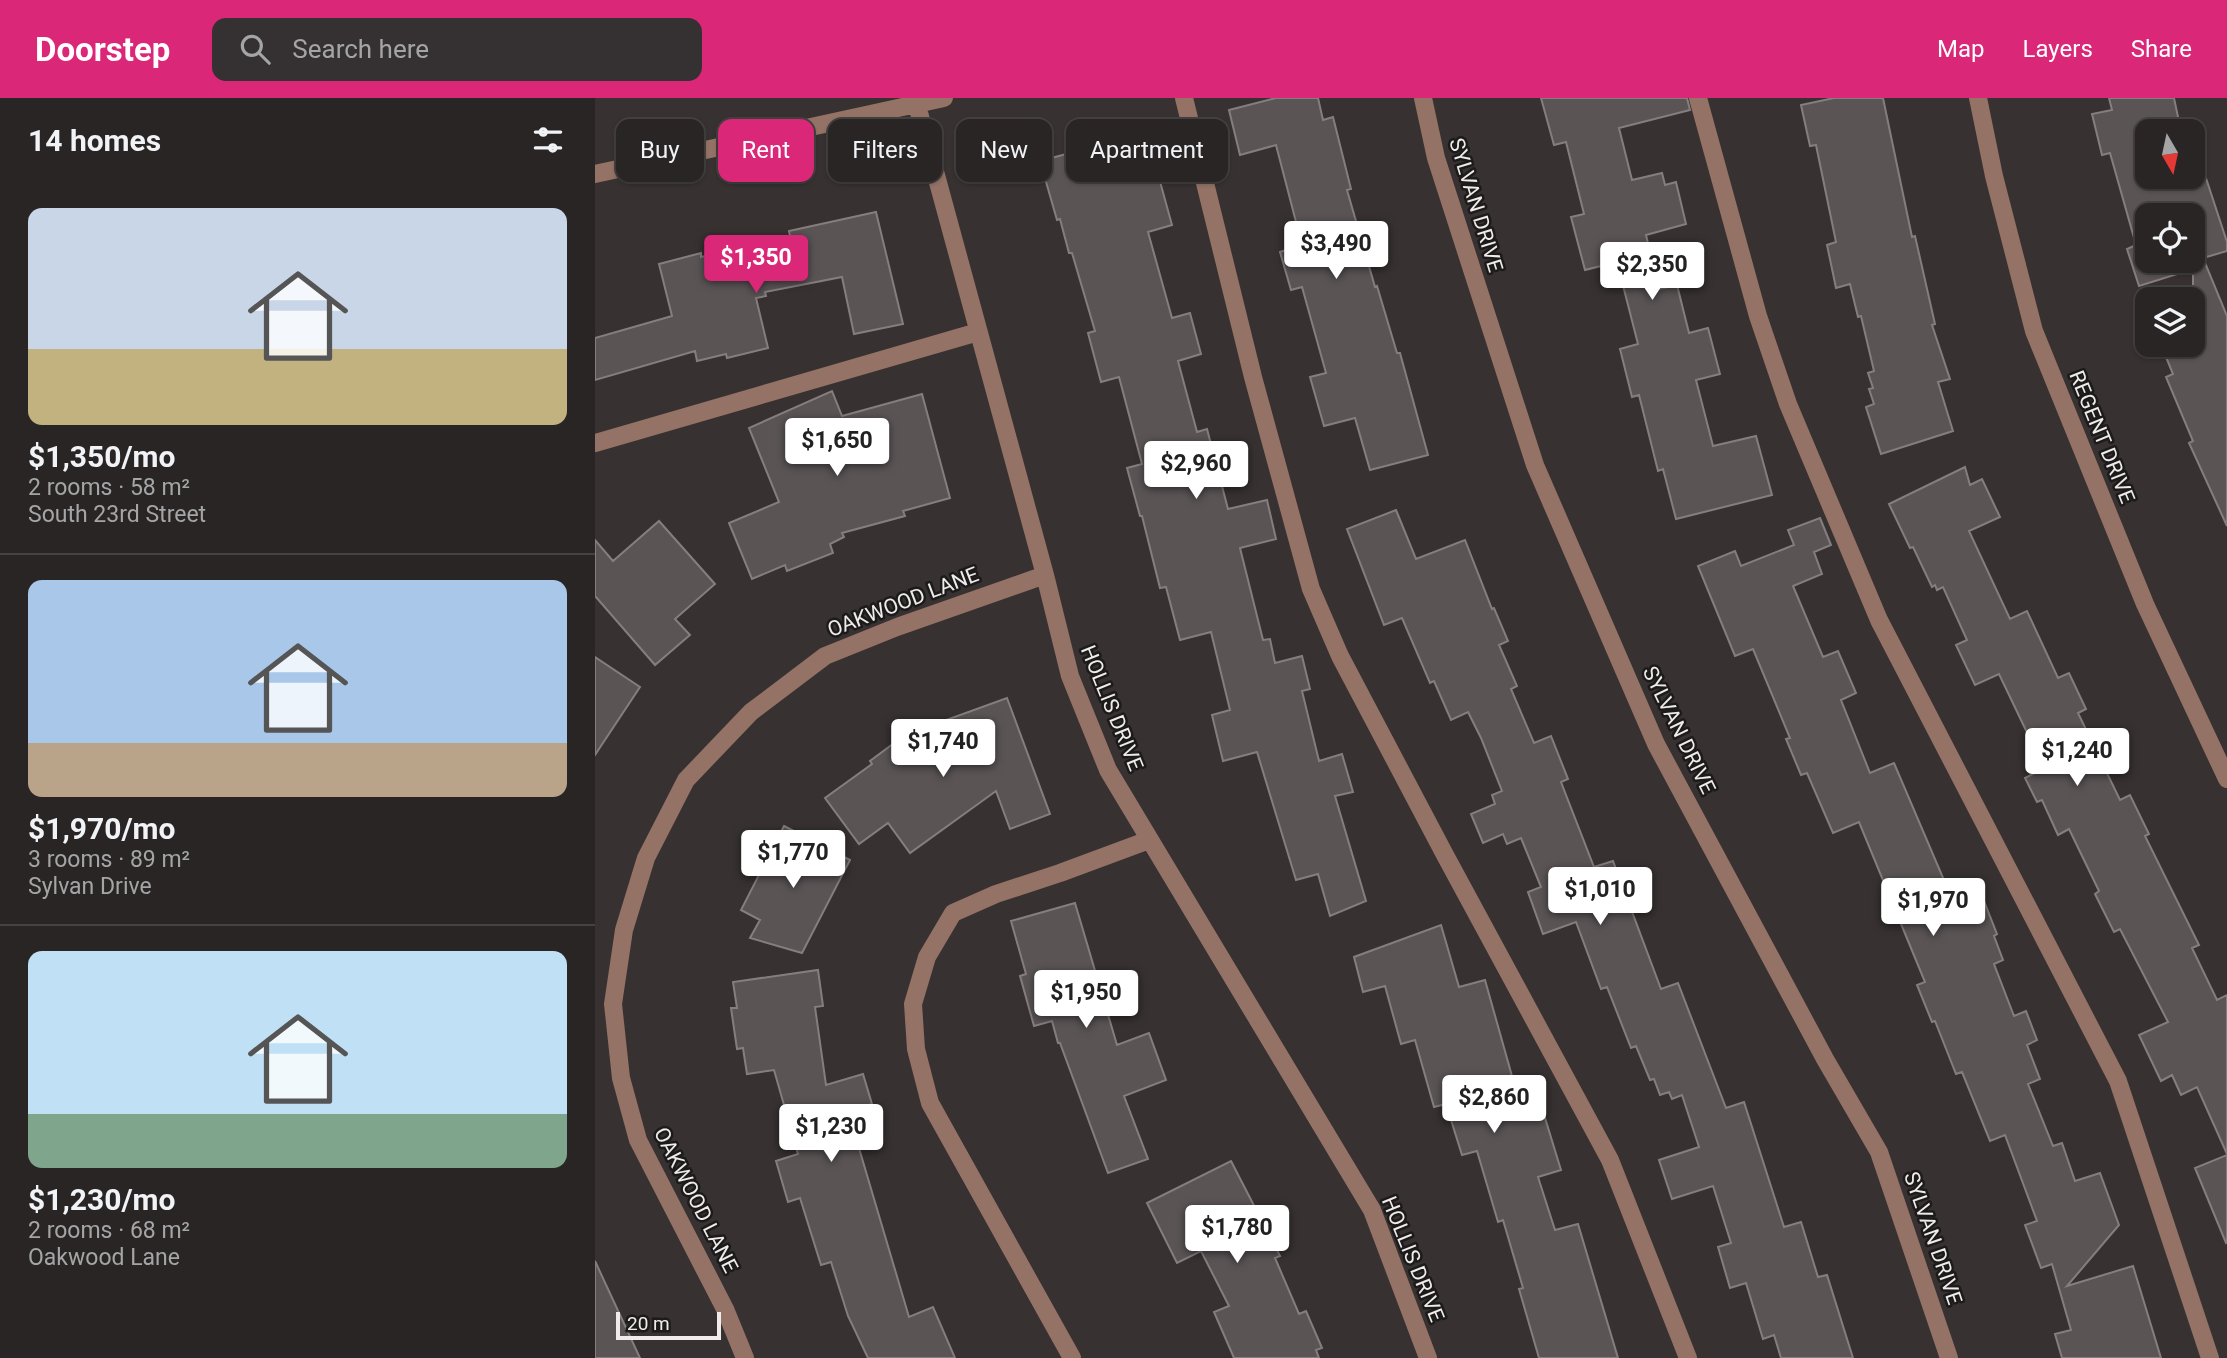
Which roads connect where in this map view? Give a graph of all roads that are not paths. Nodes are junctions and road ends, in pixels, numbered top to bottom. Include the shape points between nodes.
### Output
1 (944, 98) edge
2 (1184, 98) edge
3 (1423, 98) edge
4 (1698, 98) edge
5 (1978, 98) edge
6 (916, 101) edge
7 (595, 174) edge
8 (978, 332) junction
9 (595, 443) edge
10 (1045, 575) junction
11 (2227, 779) edge
12 (1149, 840) junction
13 (745, 1358) edge
14 (1072, 1358) edge
15 (1428, 1358) edge
16 (1688, 1358) edge
17 (1949, 1358) edge
18 (2210, 1358) edge

1 - 6 street
2 - 16 street via 1252,377 1311,589 1340,656 1611,1160
3 - 17 street, SYLVAN DRIVE via 1436,158 1535,465 1656,744 1879,1152
4 - 18 street via 1758,316 1788,404 1879,620 2118,1081
5 - 11 street, REGENT DRIVE via 2034,331 2145,604
6 - 7 street
6 - 8 street, HOLLIS DRIVE
8 - 9 street
8 - 10 street, HOLLIS DRIVE
10 - 12 street, HOLLIS DRIVE via 1070,676 1108,771
10 - 13 street, OAKWOOD LANE via 825,656 751,712 686,780 646,858 624,930 613,1004 621,1078 638,1140 725,1309
12 - 14 street via 953,913 927,957 913,1004 916,1049 930,1103
12 - 15 street, HOLLIS DRIVE via 1372,1210

